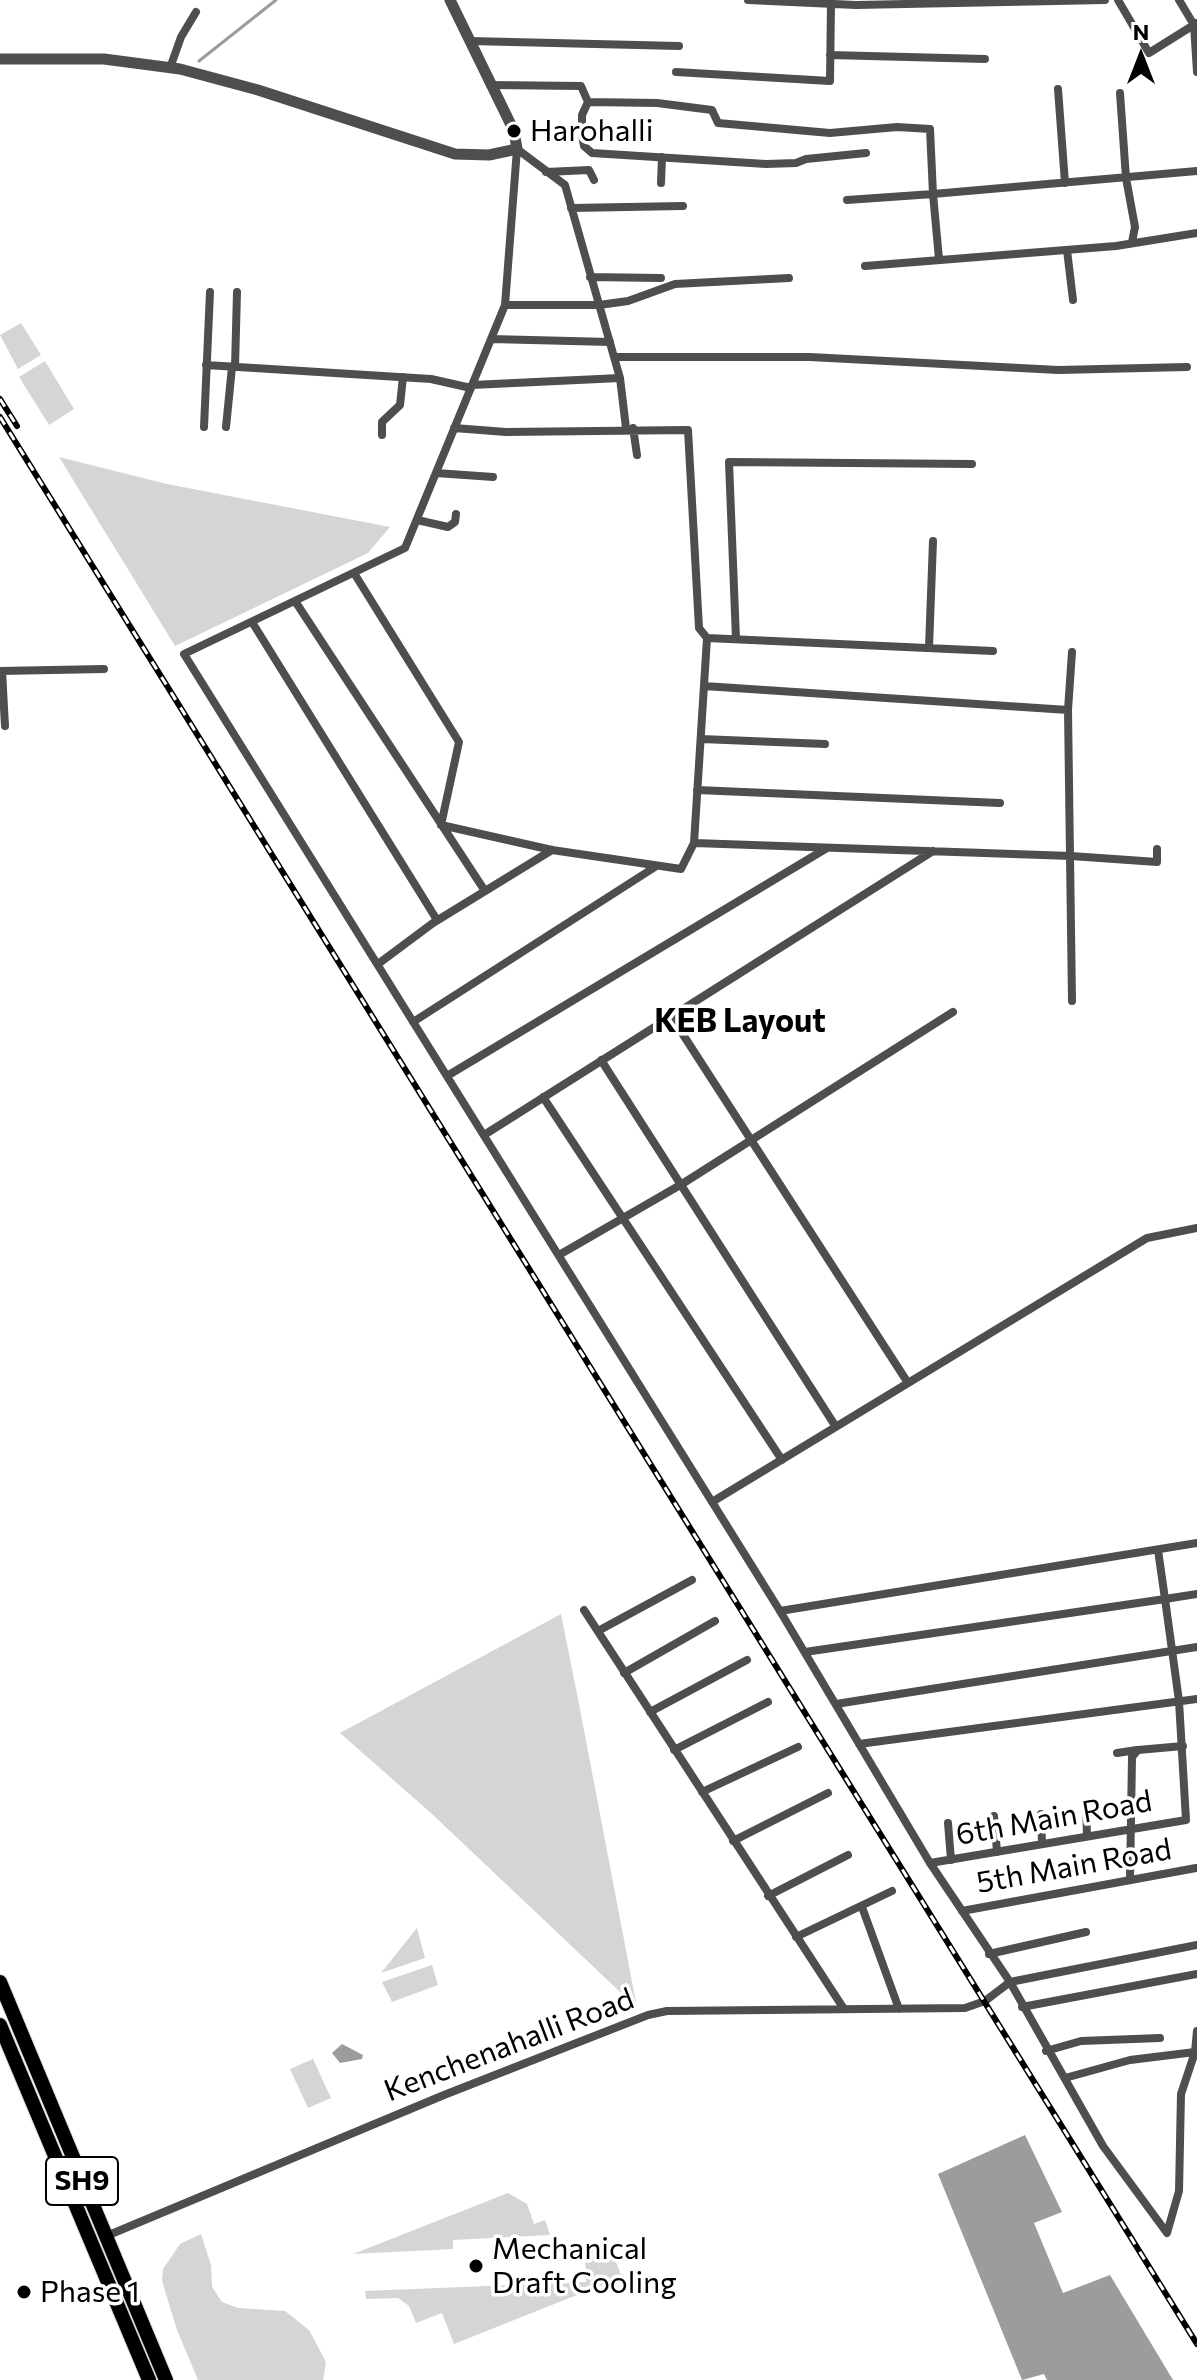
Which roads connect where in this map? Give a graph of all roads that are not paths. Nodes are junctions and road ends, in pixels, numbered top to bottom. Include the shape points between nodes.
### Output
1 (450, 0) edge
2 (748, 0) edge
3 (1105, 0) edge
4 (1118, 0) edge
5 (1179, 0) edge
6 (831, 4) junction
7 (196, 12) dead end
8 (1195, 24) edge
9 (470, 41) junction
10 (679, 46) dead end
11 (830, 55) junction
12 (0, 59) edge
13 (985, 59) dead end
14 (170, 68) junction
15 (676, 72) dead end
16 (1197, 72) edge
17 (490, 85) junction
18 (1058, 89) dead end
19 (1120, 93) dead end
20 (588, 102) junction
21 (517, 149) junction
22 (866, 153) dead end
23 (662, 157) junction
24 (1197, 171) edge
25 (545, 172) junction
26 (1126, 178) junction
27 (594, 180) dead end
28 (661, 183) dead end
29 (1065, 183) junction
30 (933, 194) junction
31 (847, 200) dead end
32 (683, 206) dead end
33 (571, 208) junction
34 (1197, 233) edge
35 (1132, 242) junction
36 (1067, 250) junction
37 (939, 259) junction
38 (865, 266) dead end
39 (590, 277) junction
40 (661, 278) dead end
41 (789, 278) dead end
42 (210, 292) dead end
43 (237, 292) dead end
44 (1073, 300) dead end
45 (505, 305) junction
46 (599, 305) junction
47 (491, 339) junction
48 (610, 342) junction
49 (614, 357) junction
50 (207, 365) junction
51 (234, 367) junction
52 (1187, 367) dead end
53 (403, 377) junction
54 (620, 378) junction
55 (471, 386) junction
56 (204, 427) dead end
57 (226, 427) dead end
58 (454, 428) junction
59 (630, 428) junction
60 (382, 435) dead end
61 (637, 455) dead end
62 (972, 464) dead end
63 (436, 473) junction
64 (493, 477) dead end
65 (456, 514) dead end
66 (417, 520) junction
67 (933, 541) dead end
68 (354, 573) junction
69 (295, 601) junction
70 (252, 622) junction
71 (707, 638) junction
72 (736, 639) junction
73 (929, 648) junction
74 (993, 651) dead end
75 (1072, 652) dead end
76 (104, 669) dead end
77 (1, 671) edge
78 (704, 686) junction
79 (1068, 710) junction
80 (5, 726) dead end
81 (701, 739) junction
82 (825, 744) dead end
83 (697, 790) junction
84 (1000, 803) dead end
85 (441, 825) junction
86 (694, 843) junction
87 (829, 847) junction
88 (1157, 849) dead end
89 (552, 850) junction
90 (933, 851) junction
91 (1071, 856) junction
92 (656, 867) junction
93 (485, 891) junction
94 (437, 920) junction
95 (378, 964) junction
96 (1072, 1001) dead end
97 (953, 1012) dead end
98 (671, 1016) junction
99 (413, 1022) junction
100 (601, 1060) junction
101 (447, 1076) junction
102 (543, 1097) junction
103 (484, 1135) junction
104 (751, 1138) junction
105 (682, 1184) junction
106 (622, 1219) junction
107 (1197, 1228) edge
108 (559, 1255) junction
109 (908, 1383) junction
110 (836, 1427) junction
111 (782, 1460) junction
112 (712, 1502) junction
113 (1197, 1543) edge
114 (1158, 1550) junction
115 (692, 1580) dead end
116 (1197, 1594) edge
117 (1165, 1599) junction
118 (584, 1610) dead end
119 (780, 1611) junction
120 (715, 1621) dead end
121 (598, 1631) junction
122 (1197, 1647) edge
123 (1172, 1650) junction
124 (805, 1652) junction
125 (747, 1660) dead end
126 (624, 1673) junction
127 (1197, 1699) edge
128 (1179, 1701) junction
129 (768, 1702) dead end
130 (836, 1704) junction
131 (650, 1712) junction
132 (859, 1744) junction
133 (1183, 1746) junction
134 (798, 1747) dead end
135 (674, 1750) junction
136 (1138, 1750) junction
137 (1117, 1753) dead end
138 (702, 1792) junction
139 (828, 1793) dead end
140 (1086, 1803) dead end
141 (1041, 1814) dead end
142 (994, 1816) dead end
143 (948, 1823) dead end
144 (1128, 1829) junction
145 (1087, 1836) junction
146 (733, 1841) junction
147 (1042, 1844) junction
148 (997, 1852) junction
149 (848, 1855) dead end
150 (951, 1860) junction
151 (930, 1863) junction
152 (1196, 1868) edge
153 (1130, 1880) junction
154 (892, 1891) dead end
155 (768, 1896) junction
156 (862, 1907) junction
157 (962, 1911) junction
158 (1086, 1932) dead end
159 (796, 1937) junction
160 (1197, 1945) edge
161 (989, 1954) junction
162 (1197, 1974) edge
163 (0, 1982) edge
164 (1010, 1982) junction
165 (1022, 2007) junction
166 (844, 2009) junction
167 (899, 2009) junction
168 (0, 2025) edge
169 (1197, 2031) edge
170 (1160, 2038) dead end
171 (1046, 2051) junction
172 (1195, 2052) edge
173 (1065, 2078) junction
174 (99, 2238) junction
175 (149, 2380) edge
176 (166, 2380) edge

1 - 9 street
2 - 6 street
3 - 6 street
4 - 8 street via 1149,53
5 - 8 street
6 - 11 street
7 - 14 street
8 - 16 street
9 - 10 street
9 - 17 street
11 - 13 street
11 - 15 street via 830,81
12 - 14 street via 104,59
14 - 21 street via 258,90 455,154
17 - 20 street via 581,86
17 - 21 street via 514,131
18 - 29 street
19 - 26 street
20 - 23 street via 582,115 587,151
20 - 30 street via 712,110 718,123 830,133 930,129
21 - 25 street
21 - 45 street
22 - 23 street via 796,163
23 - 28 street
24 - 26 street
25 - 27 street via 589,170
25 - 33 street via 565,185
26 - 29 street
26 - 35 street via 1135,227
29 - 30 street
30 - 31 street
30 - 37 street
32 - 33 street
33 - 39 street
34 - 35 street
35 - 36 street
36 - 37 street
36 - 44 street
37 - 38 street
39 - 40 street
39 - 46 street
41 - 46 street via 675,284
42 - 50 street
43 - 51 street
45 - 46 street
45 - 47 street
46 - 48 street
47 - 48 street
47 - 55 street
48 - 49 street
49 - 52 street via 810,357 1058,370
49 - 54 street
50 - 51 street
50 - 56 street
51 - 53 street
51 - 57 street
53 - 55 street
53 - 60 street via 400,405 382,422
54 - 55 street
54 - 59 street
55 - 58 street
58 - 59 street
58 - 63 street
59 - 61 street
59 - 71 street via 688,430 699,628
62 - 72 street via 729,462
63 - 64 street
63 - 66 street
65 - 66 street via 448,527
66 - 68 street via 405,548
67 - 73 street
68 - 69 street
68 - 85 street via 459,742
69 - 70 street
69 - 85 street
70 - 94 street
70 - 95 street via 184,654
71 - 72 street
71 - 78 street
72 - 73 street
73 - 74 street
75 - 79 street
76 - 77 street
77 - 80 street
78 - 79 street
78 - 81 street
79 - 91 street
81 - 82 street
81 - 83 street
83 - 84 street
83 - 86 street
85 - 89 street
85 - 93 street
86 - 87 street
86 - 92 street via 681,869
87 - 90 street
87 - 101 street
88 - 91 street via 1157,862
89 - 92 street
89 - 93 street
90 - 91 street
90 - 98 street
91 - 96 street
92 - 99 street
93 - 94 street
94 - 95 street
95 - 99 street
97 - 104 street
98 - 100 street
98 - 104 street
99 - 101 street
100 - 102 street
100 - 105 street
101 - 103 street
102 - 103 street
102 - 106 street
103 - 108 street
104 - 105 street
104 - 109 street
105 - 106 street
105 - 110 street
106 - 108 street
106 - 111 street
107 - 109 street via 1147,1238
108 - 112 street
109 - 110 street
110 - 111 street
111 - 112 street
112 - 119 street
113 - 114 street
114 - 117 street
114 - 119 street
115 - 121 street
116 - 117 street
117 - 123 street
117 - 124 street
118 - 121 street
119 - 124 street
120 - 126 street
121 - 126 street
122 - 123 street
123 - 128 street
123 - 130 street
124 - 130 street
125 - 131 street
126 - 131 street
127 - 128 street
128 - 132 street
128 - 133 street
129 - 135 street
130 - 132 street
131 - 135 street
132 - 151 street
133 - 136 street
133 - 144 street, 6th Main Road via 1186,1820
134 - 138 street
135 - 138 street
136 - 137 street
136 - 144 street via 1132,1757
138 - 146 street
139 - 146 street
140 - 145 street
141 - 147 street
142 - 148 street
143 - 150 street
144 - 145 street, 6th Main Road
144 - 153 street
145 - 147 street, 6th Main Road
146 - 155 street
147 - 148 street, 6th Main Road
148 - 150 street, 6th Main Road
149 - 155 street
150 - 151 street, 6th Main Road
151 - 157 street
152 - 153 street, 5th Main Road
153 - 157 street, 5th Main Road
154 - 156 street
155 - 159 street
156 - 159 street
156 - 167 street
157 - 161 street
158 - 161 street
159 - 166 street
160 - 164 street, Kenchenahalli Road
161 - 164 street
162 - 165 street
163 - 174 main road, SH9
164 - 165 street
164 - 167 street, Kenchenahalli Road via 965,2008
165 - 171 street
166 - 167 street, Kenchenahalli Road
166 - 174 street, Kenchenahalli Road via 648,2015
168 - 174 main road, SH9
169 - 172 street
170 - 171 street via 1081,2041
171 - 173 street
172 - 173 street via 1130,2060
172 - 173 street via 1181,2094 1179,2191 1167,2233 1103,2146
174 - 175 main road, SH9
174 - 176 main road, SH9

